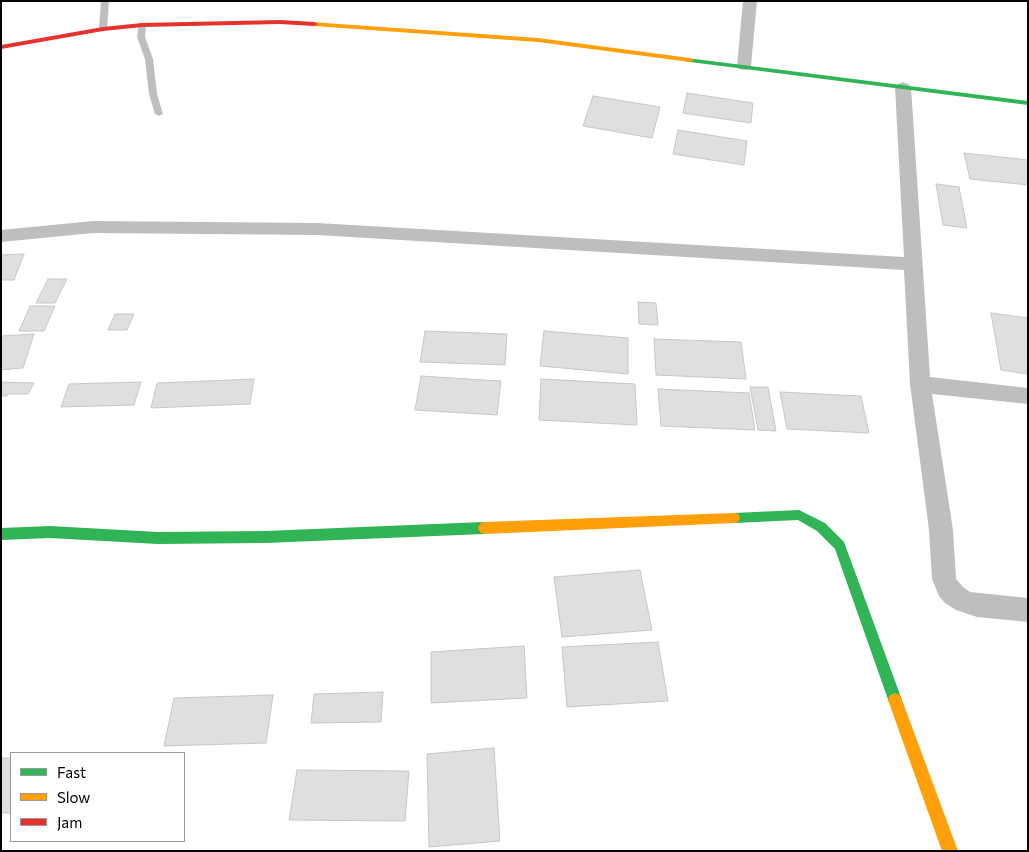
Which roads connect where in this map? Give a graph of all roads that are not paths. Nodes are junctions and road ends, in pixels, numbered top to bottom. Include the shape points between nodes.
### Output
1 (105, 1) edge
2 (750, 1) edge
3 (142, 25) junction
4 (103, 29) junction
5 (1, 47) edge
6 (744, 66) junction
7 (903, 87) junction
8 (1028, 103) edge
9 (159, 114) dead end
10 (1, 236) edge
11 (914, 264) junction
12 (920, 384) junction
13 (1028, 396) edge
14 (1, 534) edge
15 (1028, 610) edge
16 (950, 851) edge

1 - 4 lane
2 - 6 street
3 - 4 street
3 - 6 street via 280,22 538,40
3 - 9 lane via 141,37 149,59
4 - 5 street
6 - 7 street
7 - 8 street
7 - 11 street
10 - 11 street via 93,227 317,229
11 - 12 street
12 - 13 street
12 - 15 street via 941,530 944,579 948,588 954,595 977,605
14 - 16 street via 50,532 158,538 265,537 799,515 822,527 840,546

